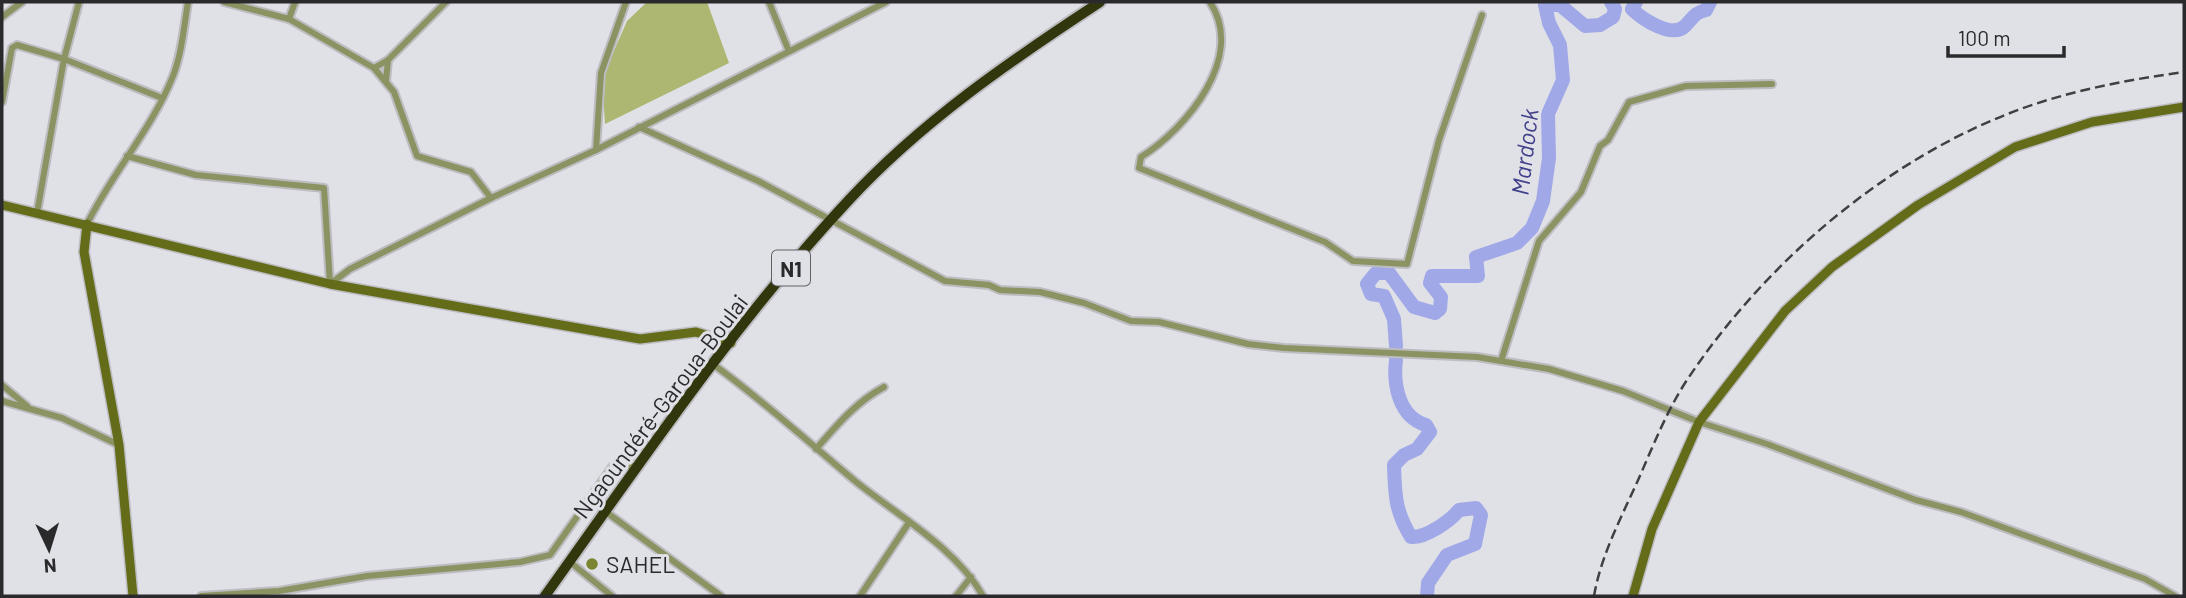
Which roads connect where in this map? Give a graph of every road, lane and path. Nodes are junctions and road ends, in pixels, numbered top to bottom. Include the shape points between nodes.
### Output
1 (22, 2) edge
2 (79, 2) edge
3 (188, 2) edge
4 (224, 2) edge
5 (295, 2) edge
6 (446, 2) edge
7 (626, 2) edge
8 (769, 2) edge
9 (886, 2) edge
10 (1100, 2) edge
11 (1210, 2) edge
12 (1482, 15) dead end
13 (2, 17) edge
14 (289, 19) junction
15 (788, 49) junction
16 (64, 60) junction
17 (388, 60) junction
18 (374, 68) junction
19 (386, 81) junction
20 (1772, 84) dead end
21 (162, 97) junction
22 (2, 102) edge
23 (2184, 107) edge
24 (639, 127) junction
25 (596, 150) junction
26 (127, 156) junction
27 (491, 198) junction
28 (2, 205) edge
29 (37, 213) junction
30 (831, 221) junction
31 (87, 224) junction
32 (330, 284) junction
33 (731, 343) junction
34 (1501, 361) junction
35 (714, 365) junction
36 (2, 385) edge
37 (884, 387) dead end
38 (2, 401) edge
39 (29, 409) junction
40 (1699, 422) junction
41 (119, 445) junction
42 (816, 449) junction
43 (641, 466) junction
44 (606, 512) junction
45 (908, 524) junction
46 (570, 562) junction
47 (971, 578) junction
48 (133, 596) edge
49 (201, 596) edge
50 (545, 596) edge
51 (612, 596) edge
52 (721, 596) edge
53 (860, 596) edge
54 (956, 596) edge
55 (983, 596) edge
56 (1633, 596) edge
57 (2175, 596) edge

1 - 13 street
2 - 16 street
3 - 21 street via 174,75
4 - 14 street
5 - 14 street
6 - 17 street
7 - 25 street via 601,73
8 - 15 street
9 - 15 street
10 - 30 highway, Ngaoundéré-Garoua-Boulai / N1 via 945,111
11 - 12 street via 1220,17 1217,64 1184,122 1141,157 1139,167 1325,242 1353,261 1407,264 1439,140
14 - 18 street
15 - 24 street
16 - 21 street
16 - 22 street via 13,46
16 - 29 street
17 - 18 street
17 - 19 street
18 - 19 street
19 - 27 street via 417,156 471,172
20 - 34 street via 1686,86 1629,102 1600,146 1581,192 1539,242
21 - 26 street
23 - 40 street via 2121,115 2038,137 1955,180 1880,230 1814,283 1785,311
24 - 25 street
24 - 30 street via 758,181
25 - 27 street
26 - 31 street
26 - 32 street via 196,174 324,188
27 - 32 street via 350,269
28 - 29 street
29 - 31 street
30 - 33 highway, Ngaoundéré-Garoua-Boulai / N1
30 - 34 street via 945,281 1040,292 1131,321 1284,348
31 - 32 street
31 - 41 street via 84,252
32 - 33 street via 640,339 696,332
33 - 35 highway, Ngaoundéré-Garoua-Boulai / N1
34 - 40 street via 1549,369 1623,391
35 - 42 street via 762,399
35 - 43 highway, Ngaoundéré-Garoua-Boulai / N1
36 - 39 street
37 - 42 street via 851,410
38 - 39 street
39 - 41 street via 62,418
40 - 56 street via 1652,529
40 - 57 street via 2145,579
41 - 48 street
42 - 45 street
43 - 44 highway, Ngaoundéré-Garoua-Boulai / N1
43 - 49 street via 612,467 550,555 279,591
44 - 46 highway, Ngaoundéré-Garoua-Boulai / N1
44 - 52 street
45 - 47 street
45 - 53 street
46 - 50 highway, Ngaoundéré-Garoua-Boulai / N1
46 - 51 street
47 - 54 street
47 - 55 street

